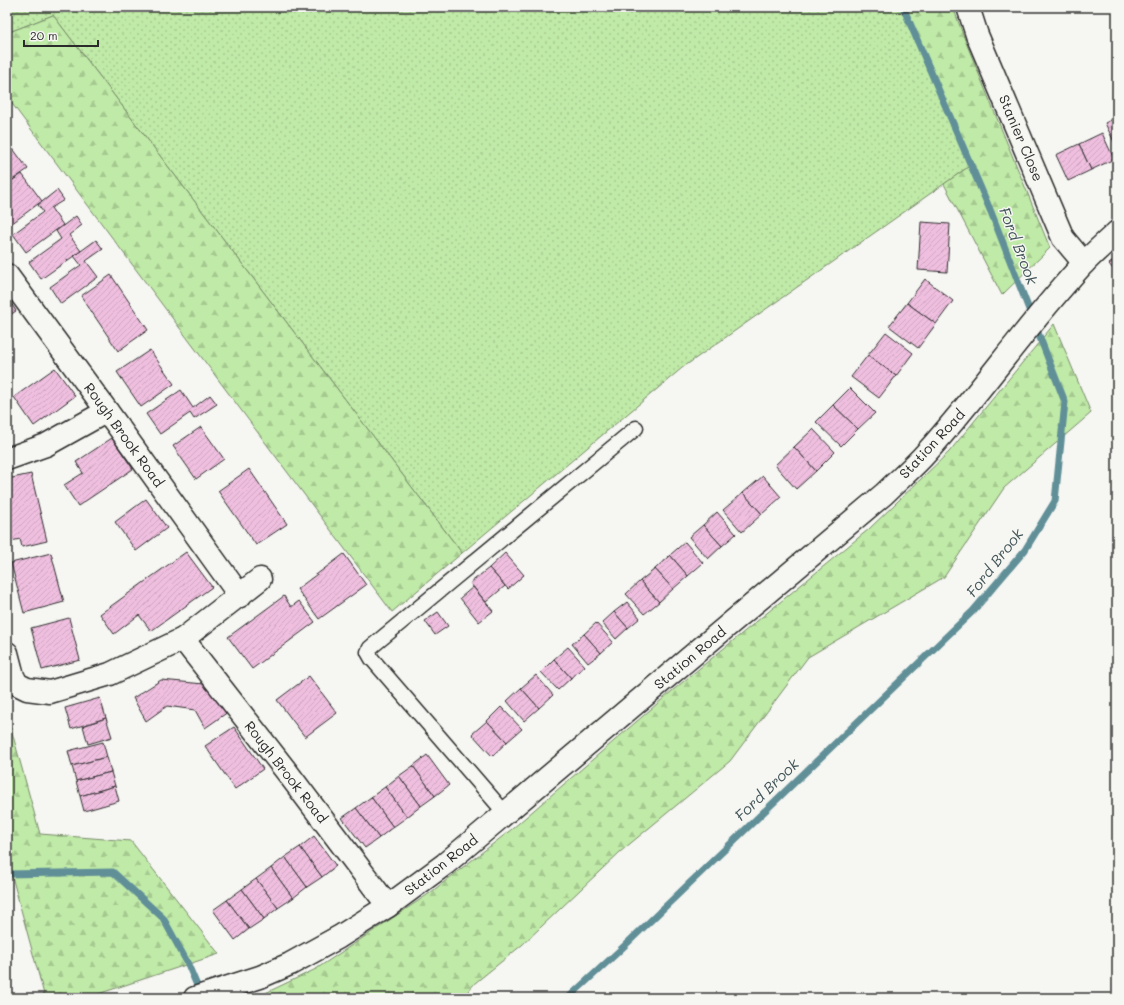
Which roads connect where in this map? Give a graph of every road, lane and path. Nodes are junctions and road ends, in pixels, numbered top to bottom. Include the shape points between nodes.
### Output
1 (968, 7) edge
2 (1117, 232) edge
3 (1084, 263) junction
4 (7, 275) edge
5 (107, 411) junction
6 (636, 428) dead end
7 (7, 459) edge
8 (260, 579) dead end
9 (240, 596) junction
10 (183, 639) junction
11 (7, 653) edge
12 (505, 813) junction
13 (388, 906) junction
14 (195, 998) edge

1 - 3 street, Stanier Close via 977,35 1063,238
2 - 3 street, Station Road
3 - 12 street, Station Road via 926,453 884,494
4 - 5 street, Rough Brook Road
5 - 7 street via 46,445
5 - 9 street, Rough Brook Road
6 - 12 lane via 368,652
8 - 9 street
9 - 10 street
10 - 11 street via 110,674 50,692 26,689 17,684
10 - 13 street, Rough Brook Road
12 - 13 street, Station Road via 445,864
13 - 14 street, Station Road via 290,964 260,977

